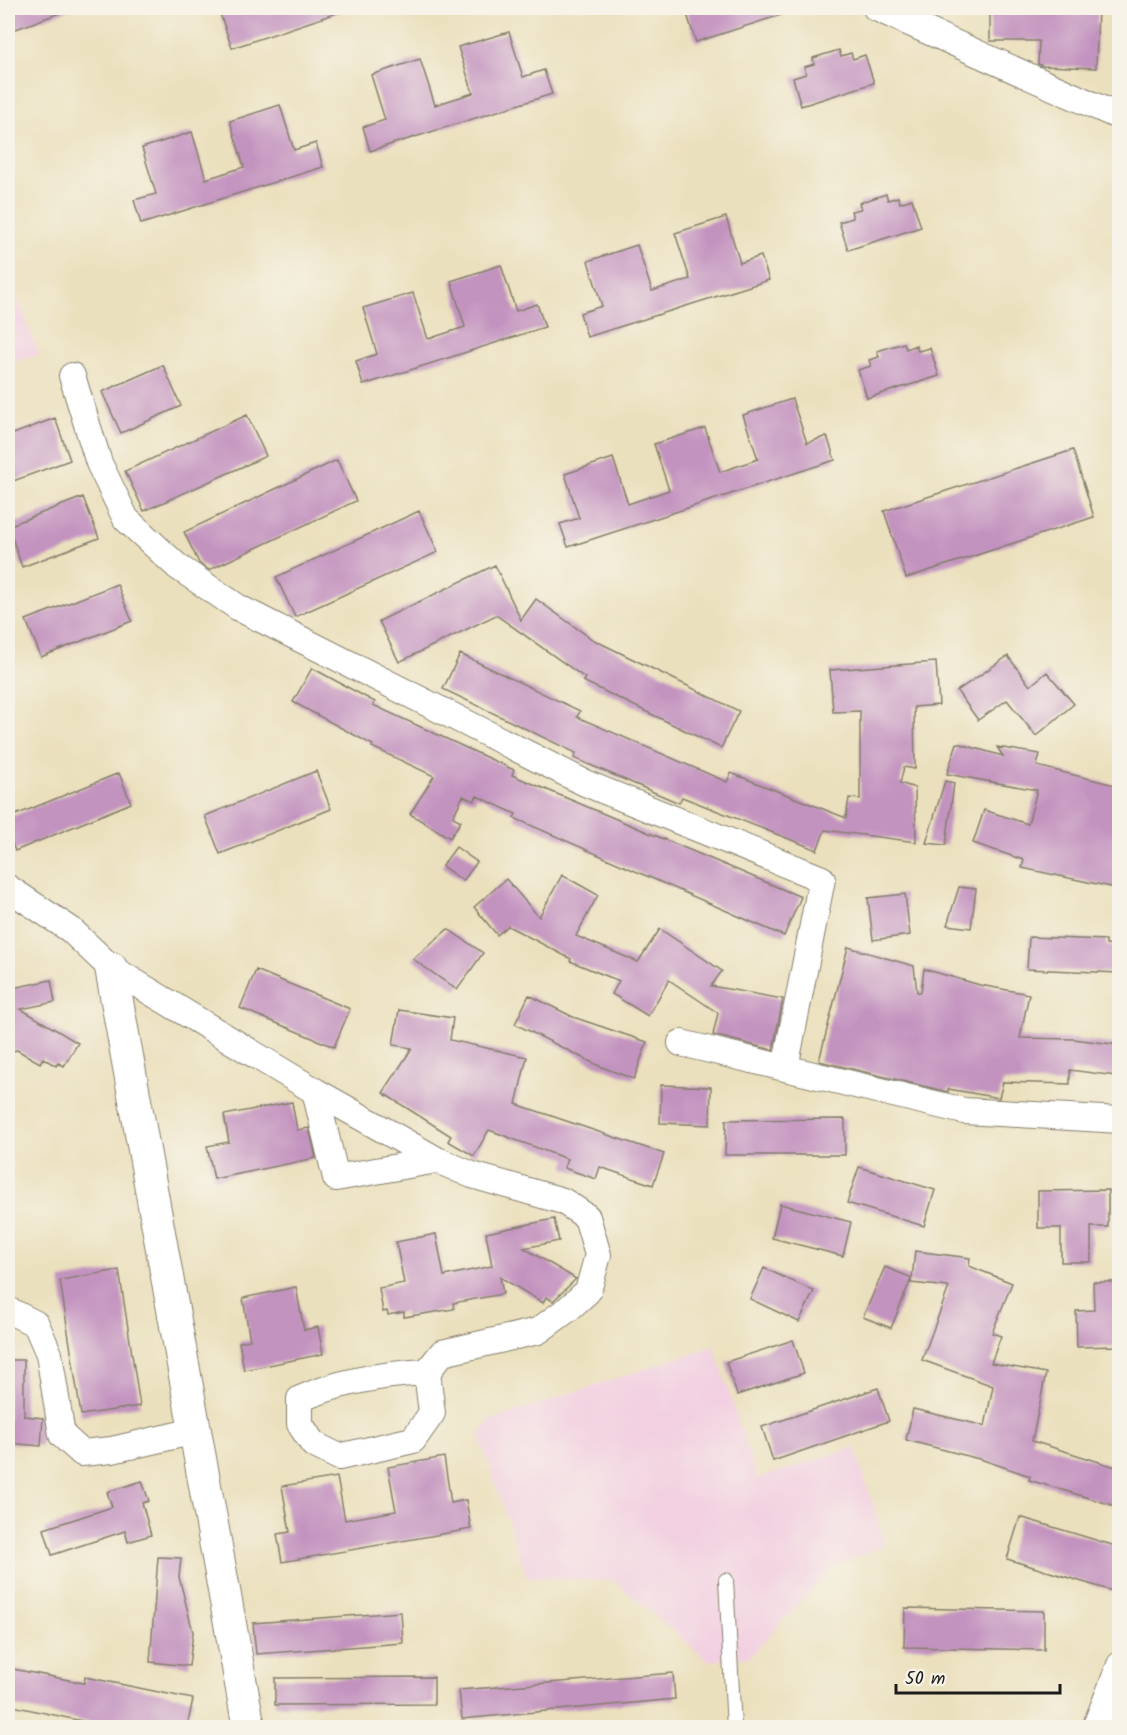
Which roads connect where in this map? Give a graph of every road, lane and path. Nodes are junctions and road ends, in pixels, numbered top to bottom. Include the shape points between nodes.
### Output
1 (876, 8) edge
2 (1119, 117) edge
3 (72, 376) dead end
4 (8, 888) edge
5 (111, 968) junction
6 (681, 1043) dead end
7 (785, 1068) junction
8 (315, 1091) junction
9 (1119, 1120) edge
10 (437, 1160) junction
11 (8, 1310) edge
12 (427, 1372) junction
13 (195, 1431) junction
14 (726, 1580) dead end
15 (1119, 1665) edge
16 (249, 1728) edge
17 (734, 1728) edge
18 (1095, 1728) edge

1 - 2 street
3 - 7 street via 99,463 126,519 178,567 239,608 585,783 822,879
4 - 5 street via 71,930
5 - 8 street
5 - 13 street
6 - 7 street
7 - 9 street via 964,1111
8 - 10 street
8 - 10 street via 336,1178
10 - 12 street via 472,1175 563,1201 587,1217 598,1255 588,1291 538,1331 442,1353
11 - 13 street via 36,1324 49,1354 62,1436 81,1452 112,1450
12 - 12 street via 432,1413 413,1440 339,1457 313,1444 300,1424 300,1399 321,1390
13 - 16 street
14 - 17 lane
15 - 18 street

